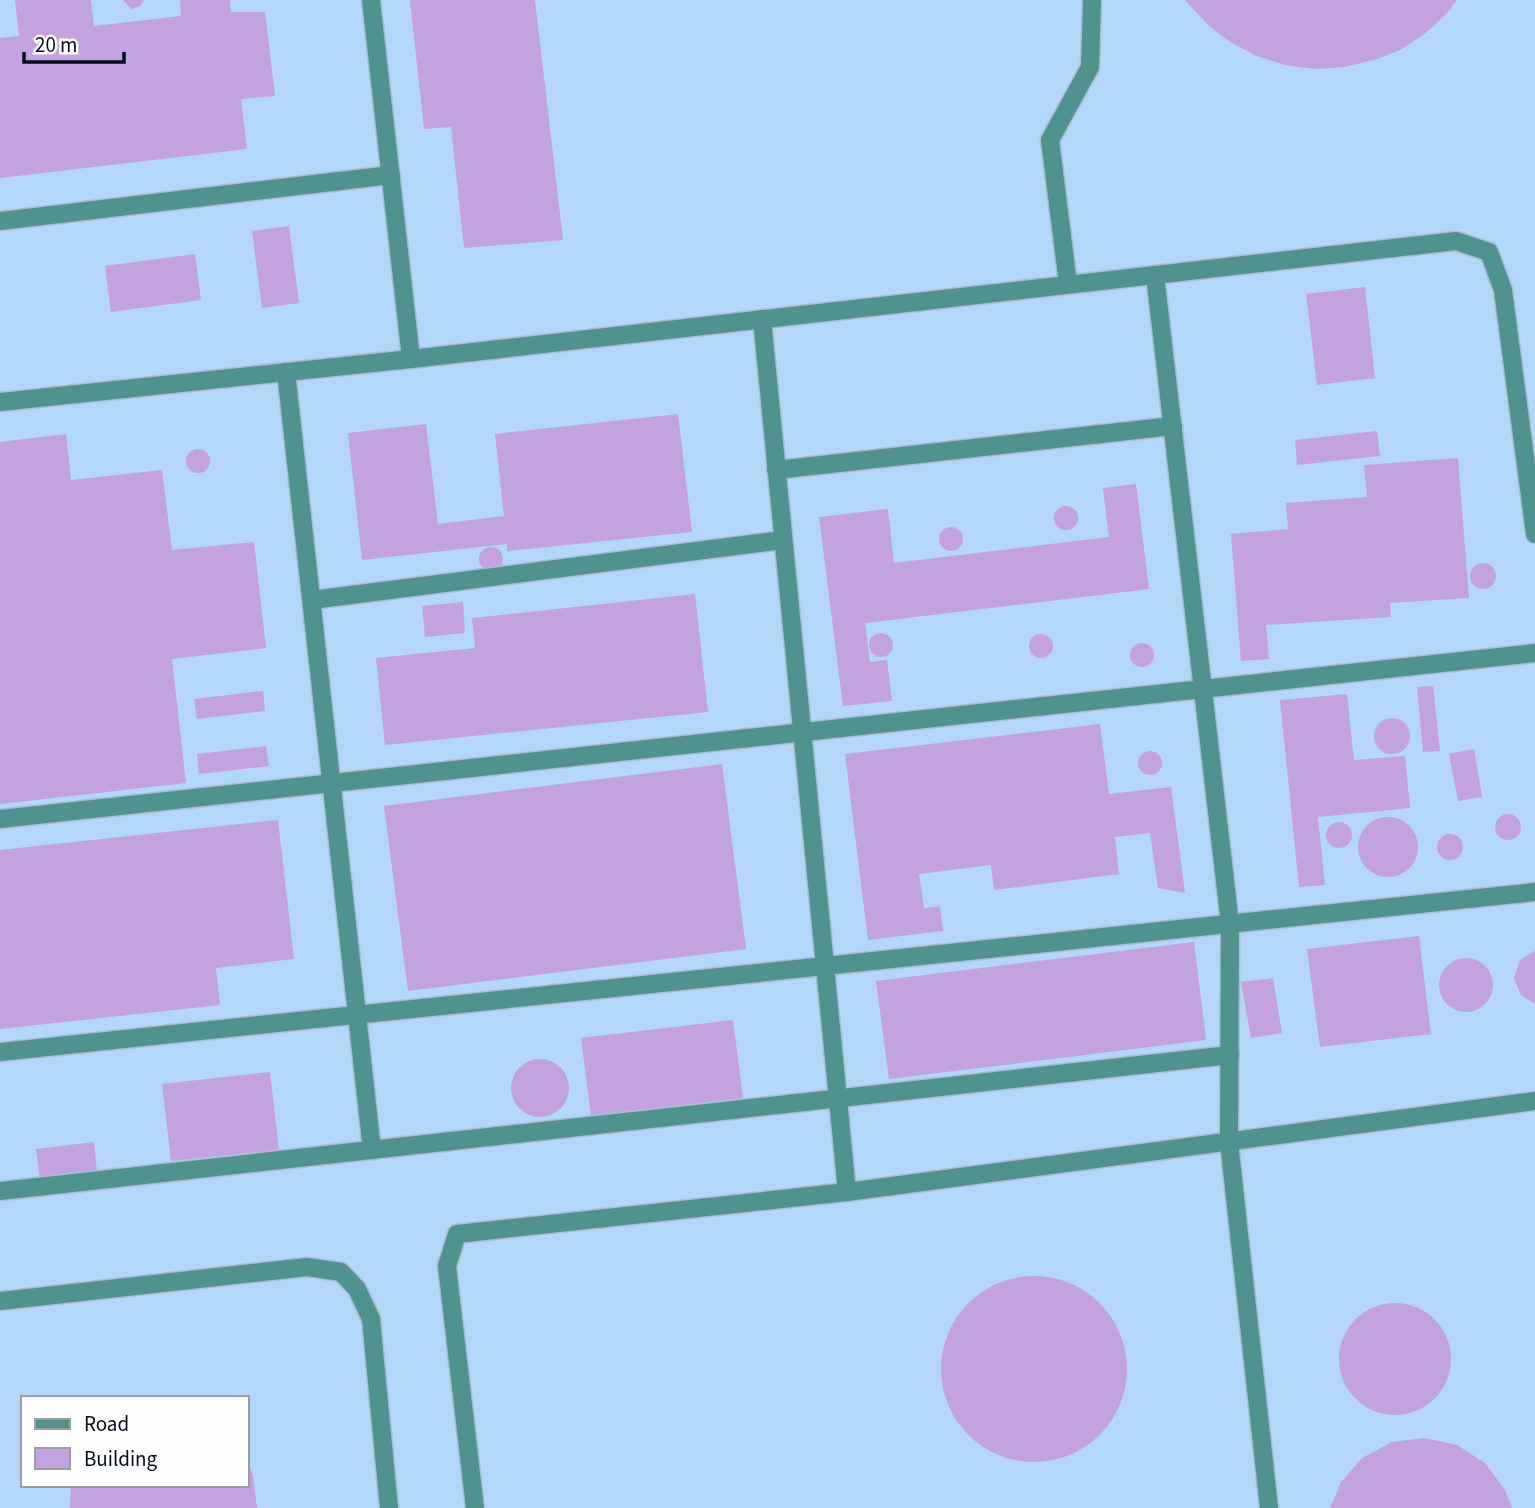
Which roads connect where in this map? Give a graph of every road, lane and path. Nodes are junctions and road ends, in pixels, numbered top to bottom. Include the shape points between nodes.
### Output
1 (371, 0) edge
2 (1092, 0) edge
3 (391, 175) junction
4 (0, 221) edge
5 (1155, 275) junction
6 (1068, 284) junction
7 (762, 319) junction
8 (411, 359) junction
9 (286, 372) junction
10 (0, 402) edge
11 (1173, 426) junction
12 (776, 470) junction
13 (1535, 534) edge
14 (783, 540) junction
15 (312, 600) junction
16 (1535, 653) edge
17 (1203, 689) junction
18 (801, 733) junction
19 (332, 783) junction
20 (0, 819) edge
21 (1535, 892) edge
22 (1230, 924) junction
23 (823, 966) junction
24 (357, 1014) junction
25 (0, 1052) edge
26 (1230, 1055) junction
27 (836, 1098) junction
28 (1535, 1101) edge
29 (1229, 1142) junction
30 (372, 1150) junction
31 (0, 1191) edge
32 (847, 1192) junction
33 (0, 1301) edge
34 (389, 1508) edge
35 (475, 1508) edge
36 (1269, 1508) edge

1 - 3 lane
2 - 6 lane via 1090,67 1050,140
3 - 4 lane
3 - 8 lane
5 - 6 lane
5 - 11 lane
5 - 13 lane via 1456,241 1489,252 1503,290
6 - 7 lane
7 - 8 lane
7 - 12 lane
8 - 9 lane
9 - 10 lane
9 - 15 lane
11 - 12 lane
11 - 17 lane
12 - 14 lane
14 - 15 lane
14 - 18 lane
15 - 19 lane
16 - 17 lane
17 - 18 lane
17 - 22 lane
18 - 19 lane
18 - 23 lane
19 - 20 lane
19 - 24 lane
21 - 22 lane
22 - 23 lane
22 - 26 lane
23 - 24 lane
23 - 27 lane
24 - 25 lane
24 - 30 lane
26 - 27 lane
26 - 29 lane
27 - 30 lane
27 - 32 lane
28 - 29 lane
29 - 32 lane
29 - 36 lane
30 - 31 lane
32 - 35 lane via 457,1234 447,1266
33 - 34 lane via 307,1267 341,1272 357,1289 371,1319

